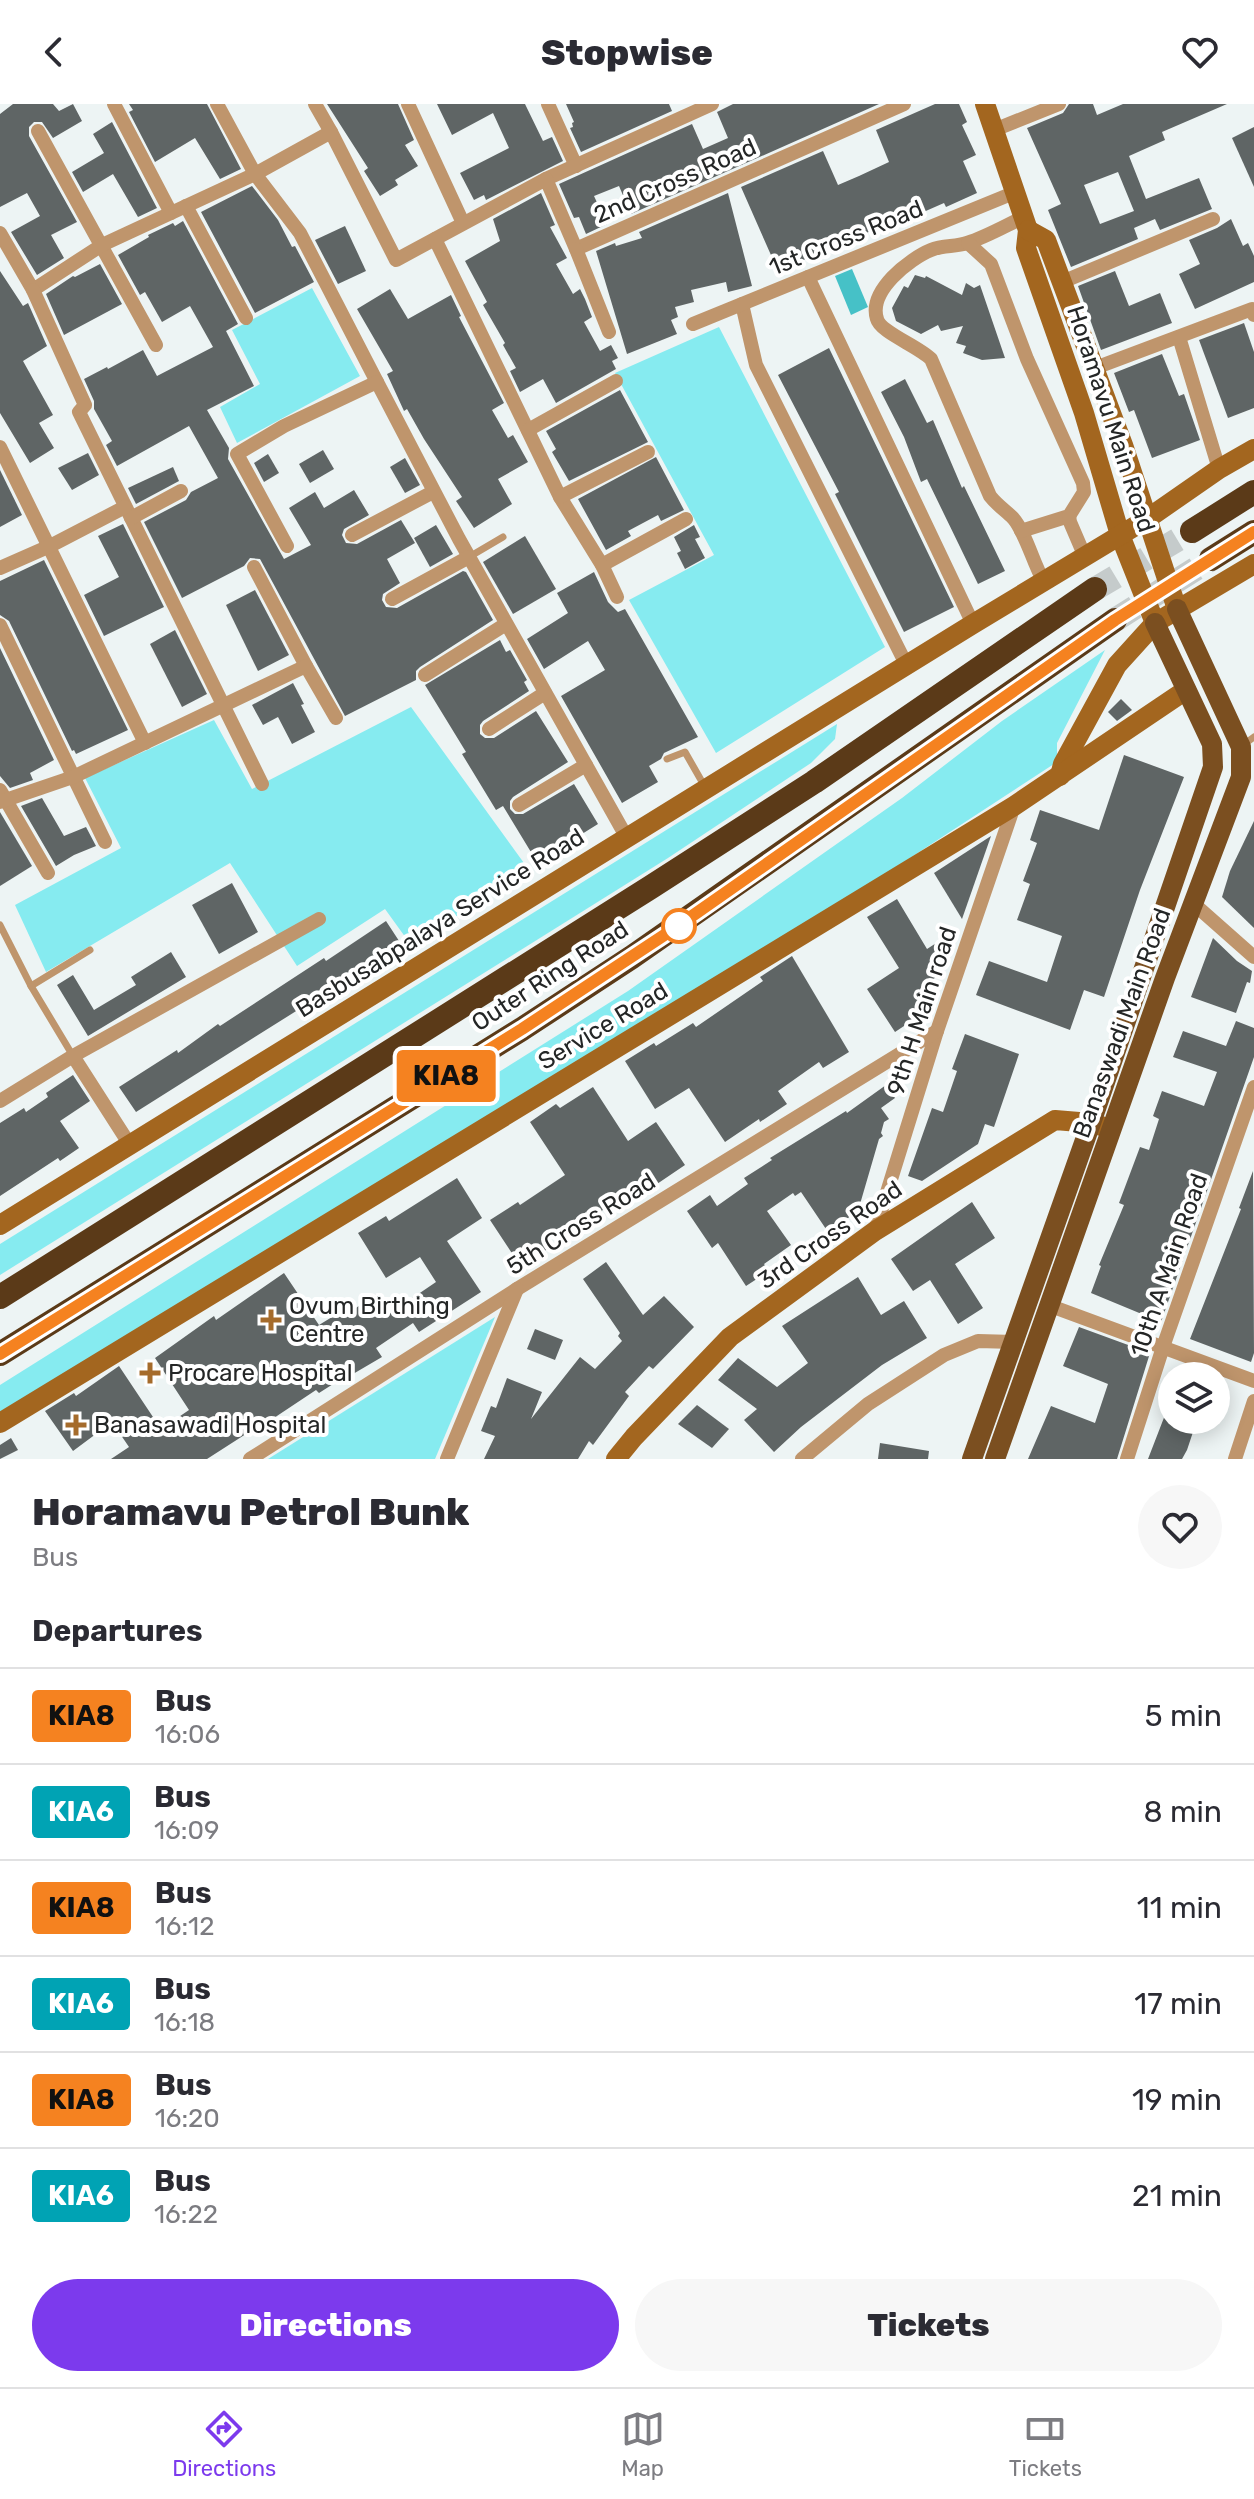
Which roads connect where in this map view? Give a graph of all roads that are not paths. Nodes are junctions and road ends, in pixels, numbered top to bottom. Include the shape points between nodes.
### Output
1 (114, 104) edge
2 (217, 104) edge
3 (315, 104) edge
4 (408, 104) edge
5 (548, 104) edge
6 (712, 104) edge
7 (904, 104) edge
8 (985, 104) edge
9 (1059, 104) edge
10 (994, 130) junction
11 (38, 131) dead end
12 (331, 132) junction
13 (576, 166) junction
14 (255, 174) junction
15 (546, 179) junction
16 (1016, 192) junction
17 (186, 206) junction
18 (171, 213) junction
19 (1213, 219) dead end
20 (463, 223) junction
21 (1026, 224) junction
22 (0, 233) edge
23 (435, 239) junction
24 (968, 243) junction
25 (102, 245) junction
26 (576, 249) junction
27 (808, 277) junction
28 (1062, 282) junction
29 (33, 290) junction
30 (742, 304) junction
31 (1254, 315) edge
32 (246, 318) dead end
33 (693, 324) dead end
34 (609, 332) dead end
35 (1179, 337) junction
36 (156, 345) dead end
37 (1095, 368) junction
38 (616, 381) dead end
39 (377, 382) junction
40 (528, 430) junction
41 (0, 447) edge
42 (1254, 449) edge
43 (648, 452) dead end
44 (1219, 469) junction
45 (181, 491) dead end
46 (433, 492) junction
47 (1254, 492) edge
48 (560, 497) junction
49 (128, 512) junction
50 (1069, 516) junction
51 (686, 519) dead end
52 (1147, 519) junction
53 (1021, 531) junction
54 (1192, 531) tunnel mouth
55 (1254, 532) edge
56 (352, 535) dead end
57 (1120, 535) junction
58 (503, 537) dead end
59 (50, 546) junction
60 (287, 546) dead end
61 (469, 557) junction
62 (1085, 557) junction
63 (1211, 559) tunnel mouth
64 (1254, 564) edge
65 (602, 565) junction
66 (254, 567) dead end
67 (0, 568) edge
68 (1044, 582) junction
69 (1095, 589) tunnel mouth
70 (617, 597) dead end
71 (392, 599) dead end
72 (1177, 609) junction
73 (1115, 620) tunnel mouth
74 (1155, 623) junction
75 (506, 624) junction
76 (973, 624) junction
77 (0, 625) edge
78 (306, 666) junction
79 (907, 666) junction
80 (425, 675) dead end
81 (1186, 690) junction
82 (545, 693) junction
83 (224, 705) junction
84 (336, 718) dead end
85 (489, 729) dead end
86 (1248, 742) edge
87 (145, 743) junction
88 (667, 759) dead end
89 (586, 765) junction
90 (1060, 776) junction
91 (73, 777) junction
92 (262, 784) dead end
93 (1248, 784) edge
94 (706, 789) junction
95 (2, 797) edge
96 (519, 805) dead end
97 (1014, 806) junction
98 (627, 838) junction
99 (105, 842) dead end
100 (48, 873) dead end
101 (1194, 904) junction
102 (319, 919) dead end
103 (0, 925) edge
104 (90, 950) dead end
105 (1254, 957) edge
106 (31, 986) junction
107 (937, 1031) junction
108 (73, 1056) junction
109 (1254, 1087) edge
110 (0, 1101) edge
111 (1101, 1126) junction
112 (130, 1145) junction
113 (0, 1225) edge
114 (875, 1231) junction
115 (517, 1289) junction
116 (0, 1297) edge
117 (1048, 1305) junction
118 (1014, 1342) junction
119 (1163, 1347) junction
120 (0, 1354) edge
121 (1254, 1381) edge
122 (1254, 1401) edge
123 (0, 1423) edge
124 (250, 1459) edge
125 (447, 1459) edge
126 (616, 1459) edge
127 (802, 1459) edge
128 (972, 1459) edge
129 (995, 1459) edge
130 (1127, 1459) edge
131 (1235, 1459) edge

1 - 18 street
2 - 14 street
3 - 12 street
4 - 20 street
5 - 13 street
6 - 13 street
7 - 26 street, 2nd Cross Road
8 - 10 street, Horamavu Main Road
9 - 10 street
10 - 16 street, Horamavu Main Road
11 - 25 street
12 - 14 street
12 - 23 street via 396,260
13 - 15 street
14 - 17 street
14 - 39 street via 300,233
15 - 20 street
15 - 26 street, 2nd Cross Road
16 - 21 street, Horamavu Main Road
16 - 27 street, 1st Cross Road
17 - 18 street
17 - 32 street
18 - 25 street
19 - 28 street
20 - 23 street
21 - 24 street
21 - 28 street, Horamavu Main Road via 1046,240
21 - 57 street, Horamavu Main Road via 1026,248
22 - 29 street
23 - 40 street
24 - 50 street via 991,264 1083,483 1084,492
24 - 53 street via 938,248 907,263 881,292 877,320 931,359 990,496
25 - 29 street
25 - 36 street
26 - 34 street
27 - 30 street, 1st Cross Road
27 - 76 street
28 - 37 street, Horamavu Main Road
29 - 49 street via 85,405 79,412
30 - 33 street, 1st Cross Road
30 - 79 street via 756,365
31 - 35 street via 1252,309
35 - 37 street
35 - 44 street
37 - 52 street, Horamavu Main Road
38 - 40 street
39 - 46 street
39 - 60 street via 237,454
40 - 48 street
41 - 59 street
42 - 44 street, Basbusabpalaya Service Road
43 - 48 street
44 - 52 street, Basbusabpalaya Service Road
45 - 49 street
46 - 56 street
46 - 61 street
47 - 54 highway
48 - 65 street
49 - 59 street
49 - 83 street
50 - 53 street
50 - 62 street
51 - 65 street
52 - 57 street, Basbusabpalaya Service Road
52 - 72 street, Horamavu Main Road
53 - 68 street
55 - 63 highway
57 - 62 street, Basbusabpalaya Service Road
57 - 74 street, Horamavu Main Road
58 - 61 lane
59 - 67 street
59 - 87 street
61 - 71 street
61 - 75 street
62 - 68 street, Basbusabpalaya Service Road
64 - 72 street
65 - 70 street
66 - 78 street
68 - 76 street, Basbusabpalaya Service Road
69 - 116 highway, Outer Ring Road via 764,814
72 - 74 street
72 - 86 main road, Banaswadi Main Road
73 - 120 highway, Outer Ring Road via 522,1029
74 - 81 main road, Banaswadi Main Road
74 - 90 street via 1117,665
75 - 80 street
75 - 82 street
76 - 79 street, Basbusabpalaya Service Road
77 - 91 street
78 - 83 street
78 - 84 street
79 - 94 street, Basbusabpalaya Service Road
81 - 90 street, Service Road
81 - 111 main road, Banaswadi Main Road via 1212,744 1213,767
82 - 85 street
82 - 89 street
83 - 87 street
83 - 92 street
86 - 93 main road, Banaswadi Main Road
87 - 91 street
88 - 94 lane via 685,752
89 - 96 street
89 - 98 street
90 - 97 street, Service Road
91 - 95 street
91 - 99 street
93 - 101 main road, Banaswadi Main Road
94 - 98 street, Basbusabpalaya Service Road
95 - 100 street
97 - 107 street, 9th H Main road
97 - 123 street, Service Road
98 - 112 street, Basbusabpalaya Service Road
101 - 105 street
101 - 111 main road, Banaswadi Main Road
102 - 108 street
103 - 106 lane
104 - 106 lane
106 - 108 lane
107 - 114 street, 9th H Main road
107 - 115 street, 5th Cross Road
108 - 110 street
108 - 112 street
109 - 119 street, 10th A Main Road
111 - 114 street, 3rd Cross Road via 1055,1120
111 - 117 main road, Banaswadi Main Road
111 - 118 main road, Banaswadi Main Road
112 - 113 street, Basbusabpalaya Service Road
114 - 126 street, 3rd Cross Road via 730,1337
115 - 124 street, 5th Cross Road
115 - 125 street
117 - 119 street
117 - 129 main road, Banaswadi Main Road
118 - 127 street via 978,1341 944,1355 868,1404
118 - 128 main road, Banaswadi Main Road
119 - 121 street
119 - 130 street, 10th A Main Road
122 - 131 street

